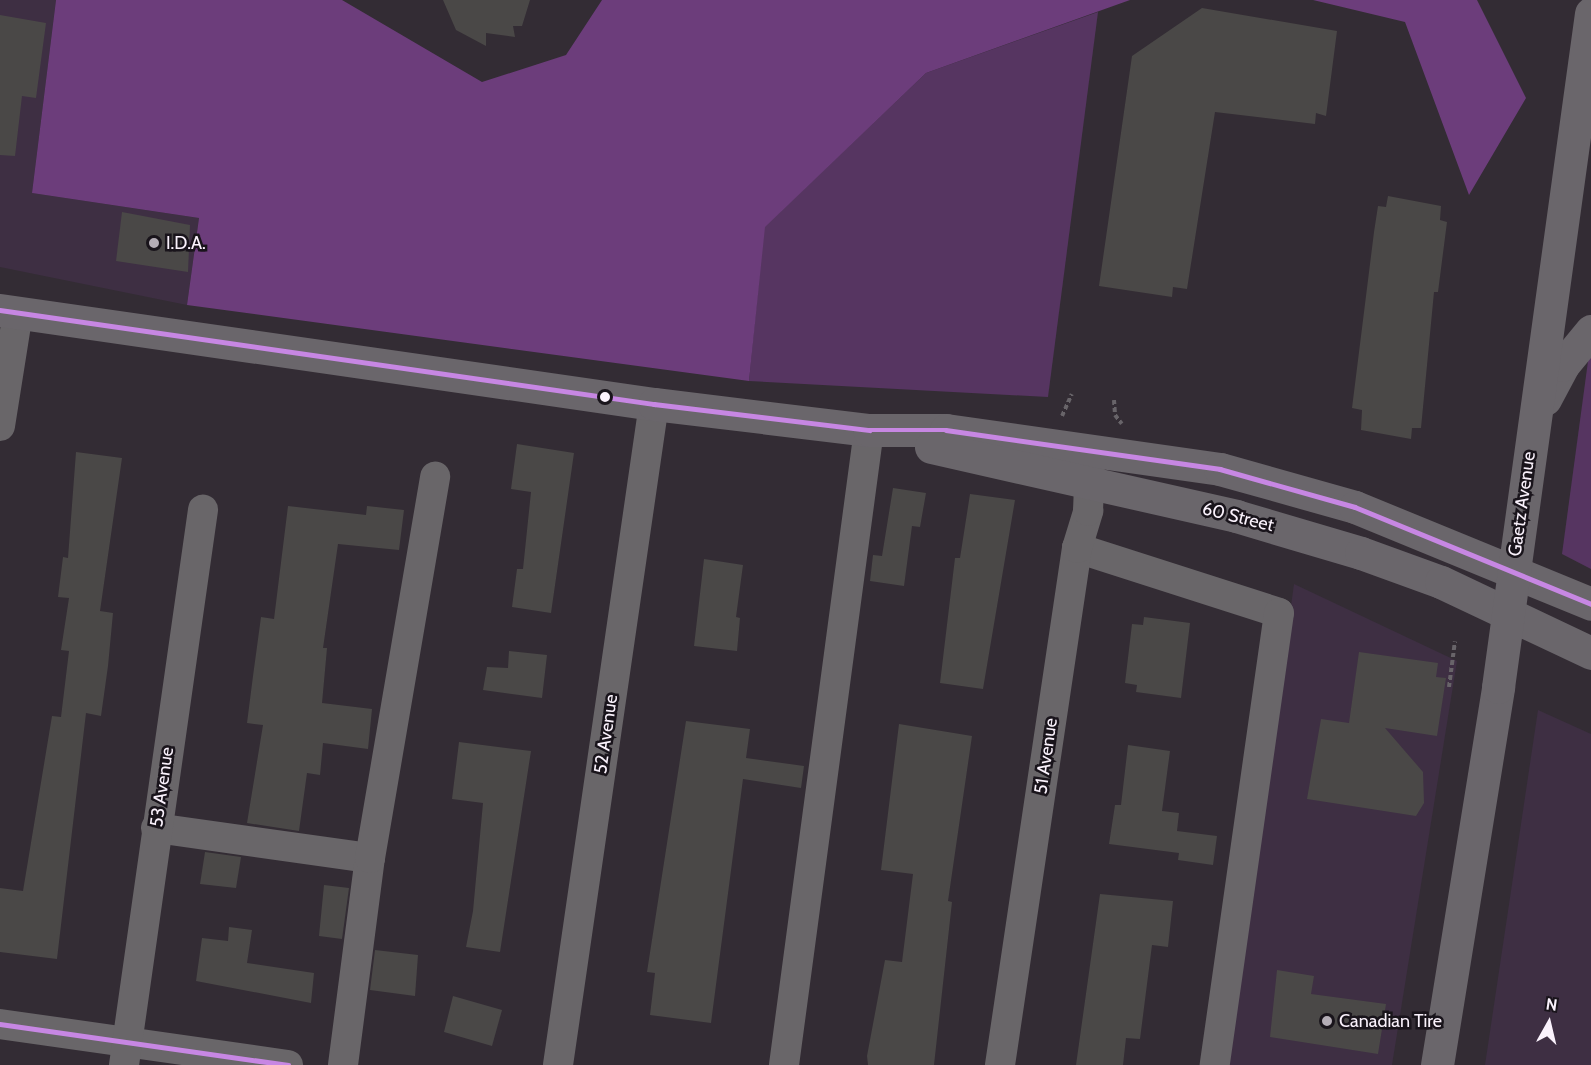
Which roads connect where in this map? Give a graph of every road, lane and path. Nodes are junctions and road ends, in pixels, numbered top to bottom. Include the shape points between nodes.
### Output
1 (1591, 13) edge
2 (9, 311) edge
3 (1591, 331) edge
4 (1114, 400) dead end
5 (654, 404) junction
6 (1535, 418) junction
7 (0, 426) edge
8 (869, 430) junction
9 (1130, 430) dead end
10 (1090, 448) junction
11 (435, 477) dead end
12 (1090, 481) junction
13 (203, 510) dead end
14 (1077, 548) junction
15 (1591, 604) edge
16 (1455, 641) dead end
17 (1591, 653) edge
18 (1449, 687) dead end
19 (156, 828) junction
20 (370, 858) junction
21 (0, 1024) edge
22 (126, 1053) edge
23 (288, 1065) edge
24 (343, 1065) edge
25 (558, 1065) edge
26 (784, 1065) edge
27 (1000, 1065) edge
28 (1215, 1065) edge
29 (1437, 1065) edge

1 - 6 main road, Gaetz Avenue
2 - 5 main road, 60 Street
2 - 7 street
3 - 6 main road via 1563,365
4 - 9 path via 1115,415
5 - 8 main road, 60 Street
5 - 25 street, 52 Avenue
6 - 29 main road, Gaetz Avenue via 1498,687
8 - 10 main road, 60 Street via 946,430
8 - 12 main road, 60 Street via 937,449
8 - 26 street
10 - 12 street, 51 Avenue
10 - 15 main road, 60 Street via 1220,469 1295,488 1423,532
11 - 20 street
12 - 14 street, 51 Avenue via 1089,511
12 - 17 main road, 60 Street via 1236,516 1361,553 1451,586
13 - 19 street, 53 Avenue
14 - 27 street, 51 Avenue
14 - 28 street via 1280,613
16 - 18 path
19 - 20 street
19 - 22 street, 53 Avenue
20 - 24 street
21 - 22 street
22 - 23 street

